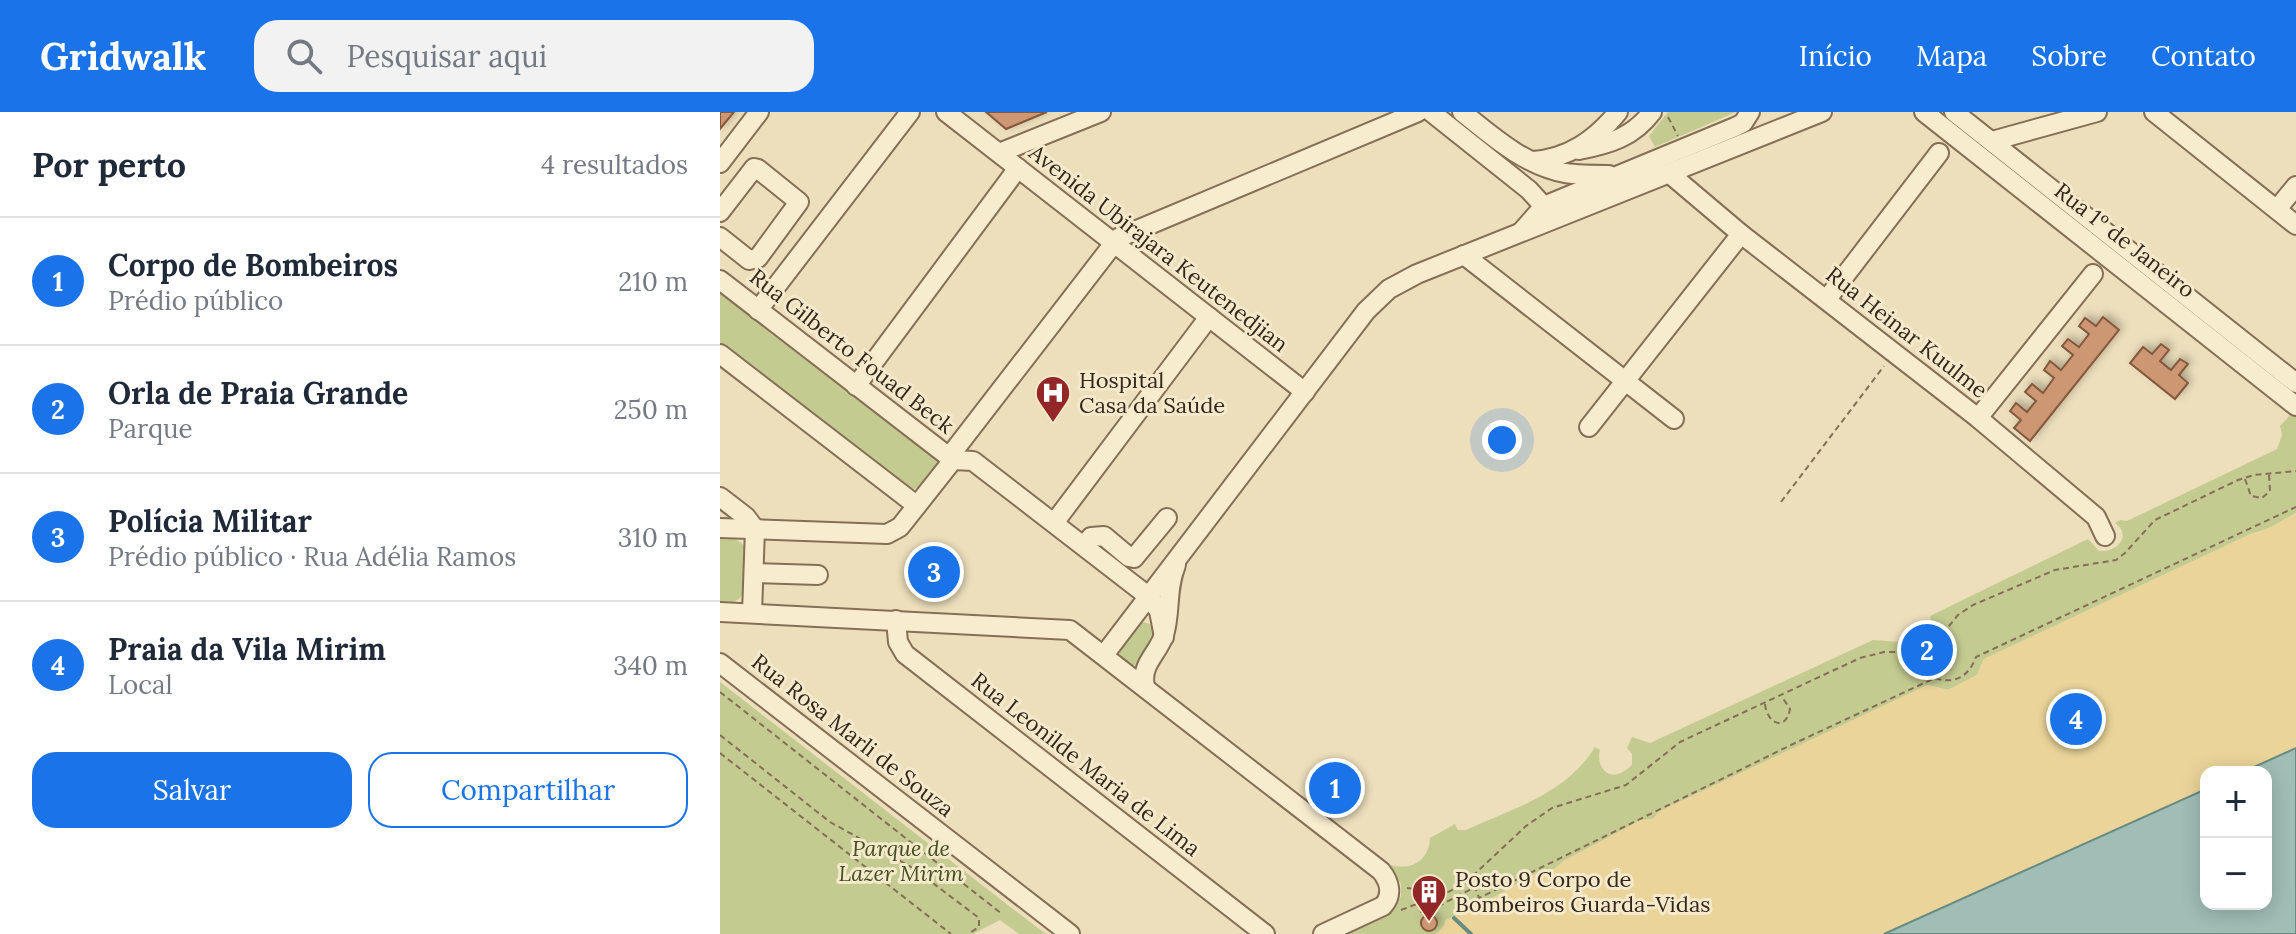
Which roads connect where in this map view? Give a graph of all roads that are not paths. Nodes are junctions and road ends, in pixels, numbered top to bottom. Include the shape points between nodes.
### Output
1 (759, 112) edge
2 (910, 112) edge
3 (946, 112) edge
4 (1101, 112) edge
5 (1418, 112) edge
6 (1431, 112) edge
7 (1462, 112) edge
8 (1618, 112) edge
9 (1652, 112) edge
10 (1822, 112) edge
11 (1924, 112) edge
12 (1954, 112) edge
13 (2097, 112) edge
14 (2154, 112) edge
15 (1747, 117) edge
16 (1784, 119) edge
17 (1992, 141) junction
18 (1575, 151) junction
19 (999, 153) junction
20 (1939, 153) dead end
21 (1527, 159) junction
22 (720, 163) edge
23 (1018, 168) junction
24 (1670, 174) junction
25 (1618, 175) junction
26 (2296, 186) edge
27 (2277, 209) junction
28 (720, 212) edge
29 (1550, 213) junction
30 (2296, 225) edge
31 (1741, 234) junction
32 (720, 237) edge
33 (1114, 243) junction
34 (1464, 255) junction
35 (2093, 274) dead end
36 (720, 280) edge
37 (1827, 299) junction
38 (758, 310) junction
39 (1209, 317) junction
40 (720, 354) edge
41 (1625, 380) junction
42 (2284, 381) edge
43 (856, 386) junction
44 (1305, 392) junction
45 (2296, 406) edge
46 (1978, 418) junction
47 (1674, 419) dead end
48 (1589, 427) dead end
49 (951, 458) junction
50 (720, 497) edge
51 (916, 505) junction
52 (1167, 518) dead end
53 (1054, 523) junction
54 (720, 528) edge
55 (755, 529) junction
56 (2105, 536) dead end
57 (1084, 546) junction
58 (1178, 559) junction
59 (754, 573) junction
60 (818, 575) dead end
61 (1148, 596) junction
62 (720, 612) edge
63 (752, 613) junction
64 (1132, 617) junction
65 (896, 620) junction
66 (1163, 630) junction
67 (1104, 655) junction
68 (720, 663) edge
69 (1145, 666) junction
70 (1127, 672) junction
71 (1145, 687) junction
72 (1070, 934) edge
73 (1265, 934) edge
74 (1323, 934) edge

1 - 22 street
2 - 38 street
3 - 19 street, Avenida Ubirajara Keutenedjian
4 - 19 street
5 - 33 street via 1125,233
6 - 29 street
7 - 21 street
8 - 18 street
9 - 18 street via 1631,134
10 - 16 street
11 - 42 street, Rua 1º de Janeiro
12 - 17 street, Rua 1º de Janeiro
13 - 17 street
14 - 27 street
15 - 25 street
16 - 24 street
17 - 42 street, Rua 1º de Janeiro
18 - 21 street via 1546,160
19 - 23 street, Avenida Ubirajara Keutenedjian
20 - 37 street
21 - 25 street via 1565,173
23 - 33 street, Avenida Ubirajara Keutenedjian
23 - 43 street
24 - 29 street
24 - 31 street, Rua Heinar Kuulme
25 - 29 street
26 - 27 street
27 - 30 street
28 - 32 street via 754,168 799,202 758,258 749,260
29 - 34 street via 1520,233
31 - 37 street, Rua Heinar Kuulme
31 - 41 street
33 - 39 street, Avenida Ubirajara Keutenedjian
33 - 49 street
34 - 41 street
34 - 44 street via 1383,294
35 - 46 street
36 - 38 street, Rua Gilberto Fouad Beck
37 - 46 street, Rua Heinar Kuulme
38 - 43 street, Rua Gilberto Fouad Beck
39 - 44 street, Avenida Ubirajara Keutenedjian
39 - 53 street
40 - 51 street
41 - 47 street
41 - 48 street
42 - 45 street, Rua 1º de Janeiro
43 - 49 street, Rua Gilberto Fouad Beck
44 - 58 street
46 - 56 street, Rua Heinar Kuulme via 2096,517
49 - 51 street
49 - 53 street, Rua Gilberto Fouad Beck via 973,461
50 - 55 street
51 - 55 street via 900,527 887,534
52 - 57 street via 1134,558 1104,536 1091,537
53 - 57 street, Rua Gilberto Fouad Beck
54 - 55 street
55 - 59 street
57 - 61 street, Rua Gilberto Fouad Beck
58 - 61 street
58 - 66 street
59 - 60 street
59 - 63 street
61 - 64 street
61 - 66 street via 1159,611
62 - 63 street
63 - 65 street
64 - 66 street via 1151,617
64 - 67 street
65 - 67 street via 1070,630
65 - 73 street, Rua Leonilde Maria de Lima via 905,654
66 - 69 street
67 - 70 street
68 - 72 street, Rua Rosa Marli de Souza
69 - 70 street
69 - 71 street
70 - 71 street
71 - 74 street via 1386,877 1390,902

